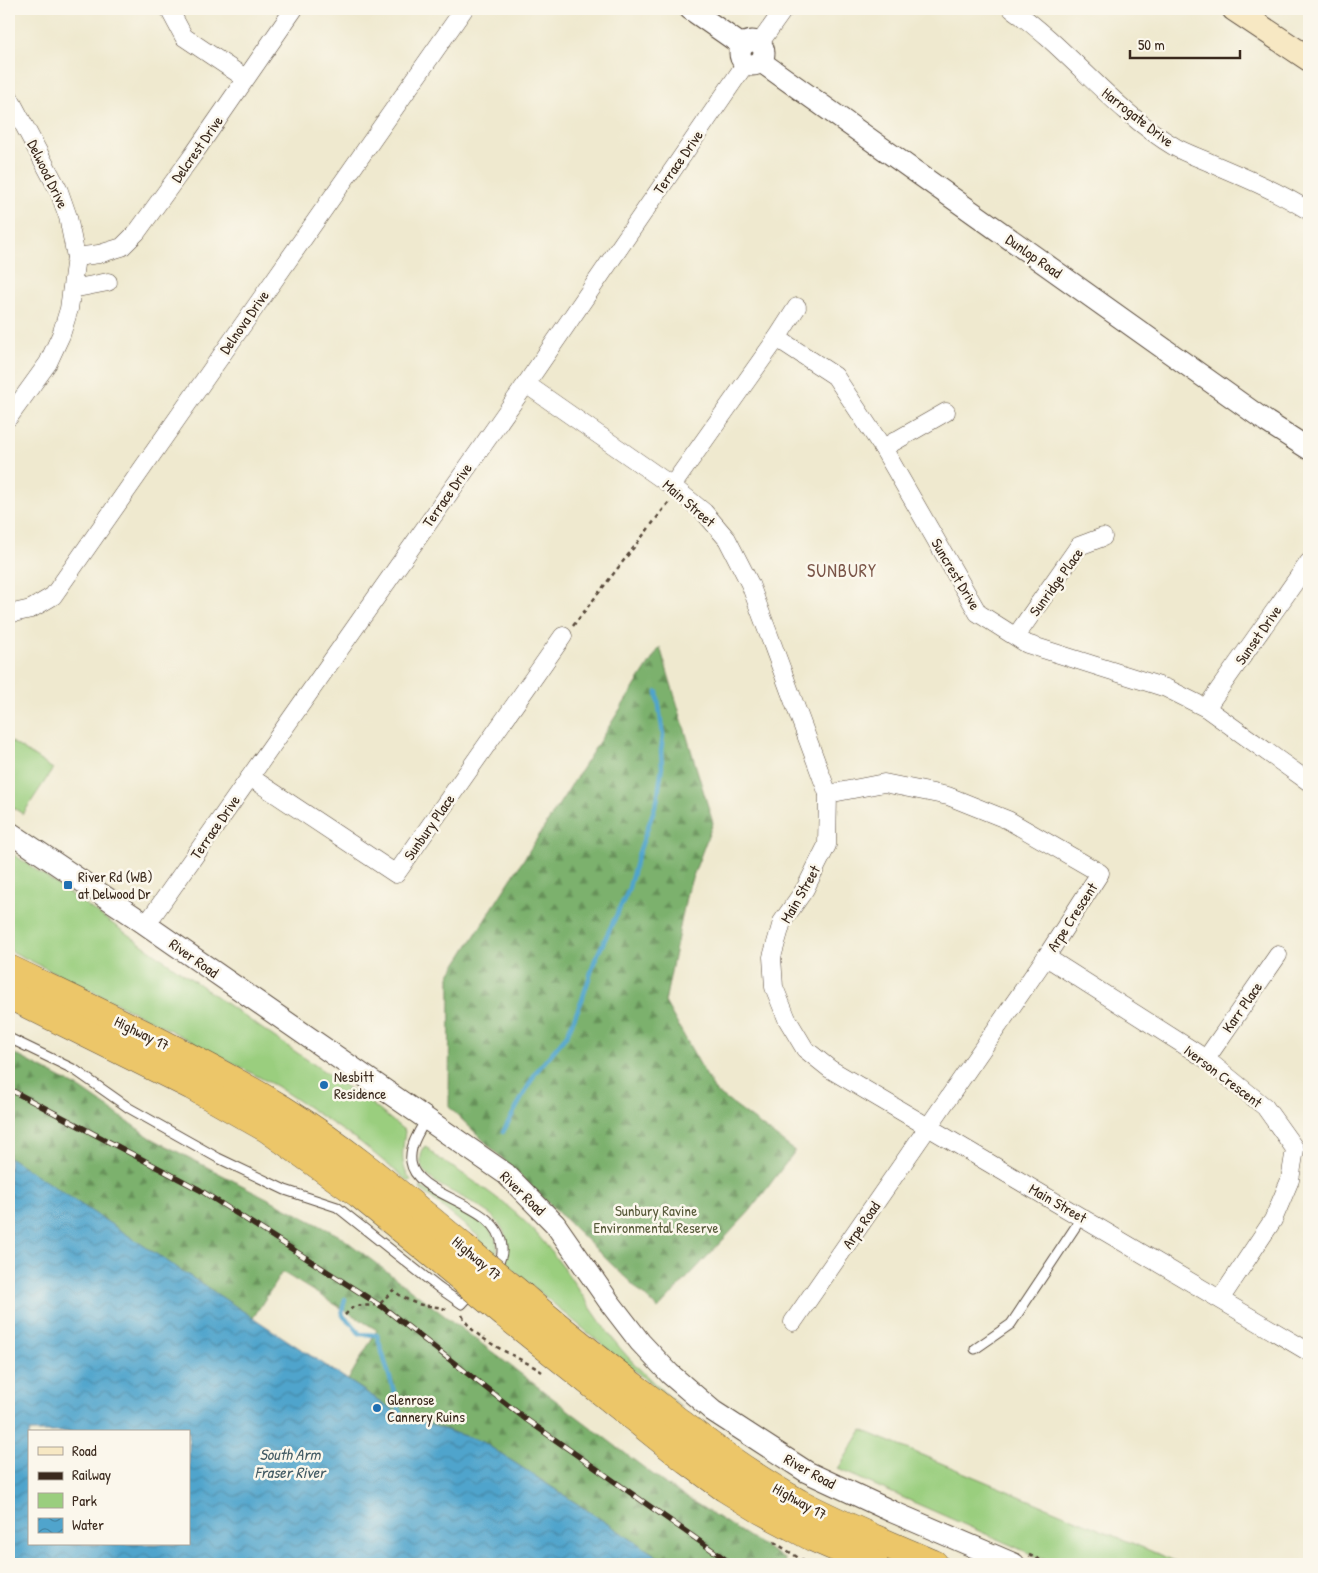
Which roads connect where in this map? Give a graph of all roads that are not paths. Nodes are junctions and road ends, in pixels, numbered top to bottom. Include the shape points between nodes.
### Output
1 (169, 9) edge
2 (294, 9) edge
3 (464, 9) edge
4 (690, 9) edge
5 (784, 9) edge
6 (1012, 9) edge
7 (1234, 9) edge
8 (752, 54) junction
9 (1309, 59) edge
10 (245, 78) junction
11 (9, 97) edge
12 (1309, 210) edge
13 (76, 257) junction
14 (108, 282) dead end
15 (72, 290) junction
16 (796, 307) dead end
17 (777, 338) junction
18 (526, 384) junction
19 (946, 412) dead end
20 (9, 417) edge
21 (883, 448) junction
22 (1309, 449) edge
23 (674, 488) junction
24 (1103, 537) dead end
25 (1309, 562) edge
26 (9, 614) edge
27 (562, 636) road end
28 (1016, 636) junction
29 (1206, 708) junction
30 (250, 777) junction
31 (1309, 782) edge
32 (828, 794) junction
33 (9, 832) edge
34 (146, 925) junction
35 (1278, 955) dead end
36 (1046, 957) junction
37 (9, 968) edge
38 (9, 996) edge
39 (9, 1038) edge
40 (1206, 1059) junction
41 (426, 1119) junction
42 (928, 1127) junction
43 (1302, 1148) edge
44 (1082, 1217) junction
45 (454, 1255) junction
46 (1221, 1298) junction
47 (514, 1306) junction
48 (794, 1322) dead end
49 (975, 1349) dead end
50 (1309, 1352) edge
51 (874, 1564) edge
52 (934, 1564) edge
53 (1014, 1564) edge

1 - 10 street via 184,37
2 - 10 street, Delcrest Drive
3 - 26 street, Delnova Drive via 53,596 31,609
4 - 8 street, Dunlop Road
5 - 8 street
6 - 12 street, Harrogate Drive via 1033,24 1136,119 1175,147 1286,196
7 - 9 main road
8 - 18 street, Terrace Drive
8 - 22 street, Dunlop Road
10 - 13 street, Delcrest Drive via 138,232 122,246
11 - 13 street, Delwood Drive via 59,191
13 - 15 street, Delwood Drive
14 - 15 street
15 - 20 street, Delwood Drive via 61,335 51,356
16 - 17 street
17 - 21 street, Suncrest Drive via 835,376
17 - 23 street
18 - 23 street, Main Street
18 - 30 street, Terrace Drive
19 - 21 street
21 - 28 street, Suncrest Drive via 978,613
23 - 32 street, Main Street via 704,512 727,539 750,584
24 - 28 street, Sunridge Place via 1079,546
25 - 29 street, Sunset Drive
27 - 30 street, Sunbury Place via 396,874
28 - 29 street, Suncrest Drive via 1027,644 1166,688
29 - 31 street, Suncrest Drive
30 - 34 street, Terrace Drive
32 - 36 street, Arpe Crescent via 884,783 948,796 1008,820 1100,873
32 - 42 street, Main Street via 827,845 805,889 782,922 772,957 774,987 804,1049 830,1069
33 - 34 street, River Road
34 - 41 street, River Road
35 - 40 street, Karr Place
36 - 40 street, Iverson Crescent
36 - 42 street, Arpe Crescent
37 - 45 highway, Highway 17 via 207,1066 283,1110 376,1175
38 - 45 highway, Highway 17 via 192,1086 268,1129 359,1194
39 - 41 lane via 75,1070 129,1108 218,1158 285,1190 337,1207 462,1304 499,1262 503,1252 502,1241 498,1230 483,1216 415,1174 410,1154
40 - 43 street, Iverson Crescent via 1265,1108
41 - 53 street, River Road via 506,1174 530,1197 555,1224 640,1342 670,1374 713,1411 807,1472
42 - 44 street, Main Street
42 - 48 street, Arpe Road
43 - 46 street, Iverson Crescent via 1273,1220
44 - 46 street, Main Street
44 - 49 lane via 1010,1324
45 - 47 highway, Highway 17, bridge
46 - 50 street, Main Street
47 - 51 highway, Highway 17 via 688,1461 725,1488 814,1538
47 - 52 highway, Highway 17 via 567,1335 691,1432 750,1473 831,1519

